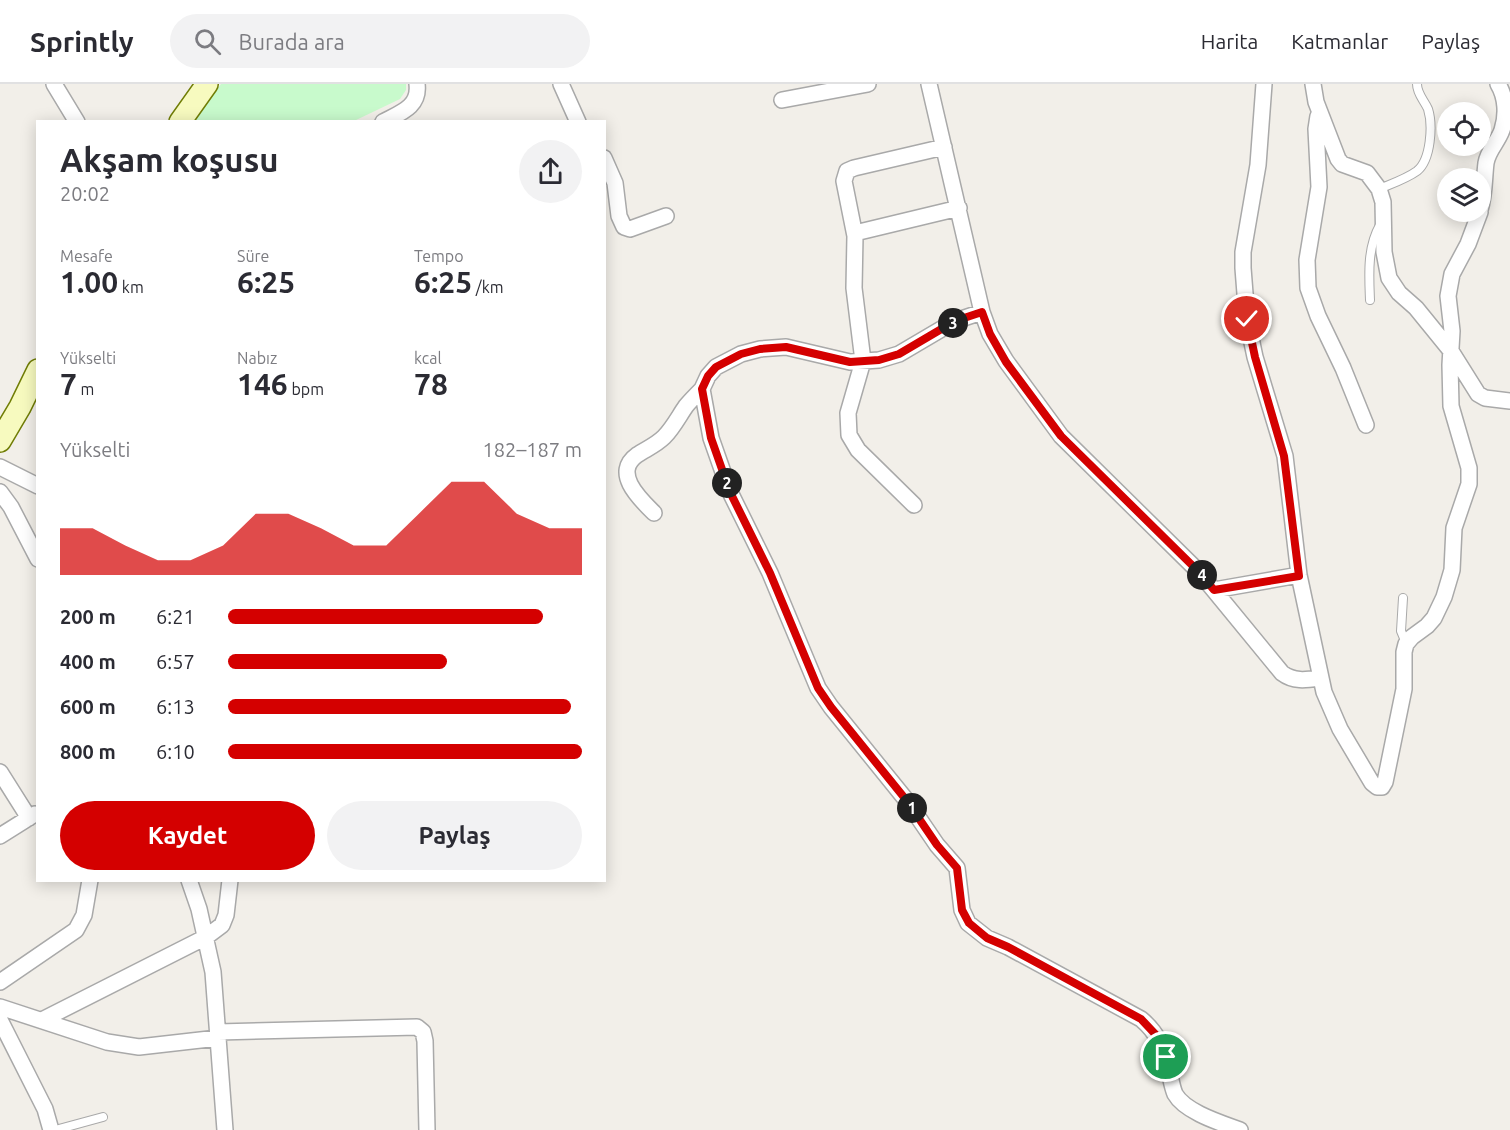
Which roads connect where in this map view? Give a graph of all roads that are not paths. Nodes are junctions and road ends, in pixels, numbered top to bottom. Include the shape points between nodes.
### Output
1 (54, 84) edge
2 (207, 84) edge
3 (417, 84) edge
4 (561, 84) edge
5 (868, 84) edge
6 (929, 84) edge
7 (1263, 84) edge
8 (1313, 84) edge
9 (1417, 84) edge
10 (1498, 84) edge
11 (783, 100) dead end
12 (1319, 110) junction
13 (76, 120) edge
14 (181, 120) edge
15 (387, 120) edge
16 (577, 120) edge
17 (944, 147) junction
18 (606, 163) edge
19 (1486, 168) edge
20 (1379, 189) junction
21 (959, 208) junction
22 (666, 216) dead end
23 (1384, 220) junction
24 (1476, 222) edge
25 (855, 233) junction
26 (1371, 300) dead end
27 (982, 312) junction
28 (1451, 351) junction
29 (863, 361) junction
30 (36, 374) edge
31 (702, 389) junction
32 (1510, 400) edge
33 (1366, 425) dead end
34 (0, 441) edge
35 (0, 467) edge
36 (36, 485) edge
37 (0, 492) edge
38 (914, 504) dead end
39 (654, 513) dead end
40 (36, 555) edge
41 (1299, 576) junction
42 (1214, 590) junction
43 (1403, 598) dead end
44 (1406, 644) junction
45 (1320, 678) junction
46 (0, 772) edge
47 (33, 815) edge
48 (0, 836) edge
49 (90, 882) edge
50 (190, 882) edge
51 (230, 882) edge
52 (206, 937) junction
53 (0, 982) edge
54 (0, 1007) edge
55 (0, 1020) edge
56 (42, 1020) junction
57 (218, 1035) junction
58 (103, 1117) dead end
59 (53, 1130) edge
60 (225, 1130) edge
61 (427, 1130) edge
62 (1240, 1130) edge

1 - 13 street
2 - 14 street
3 - 15 street via 413,105
4 - 16 street
5 - 11 street
6 - 17 street
7 - 41 street via 1258,165 1243,268 1255,357 1284,456
8 - 12 street
9 - 20 lane via 1430,121 1426,157 1418,171
10 - 19 street via 1505,107 1504,119
12 - 20 street via 1338,159 1367,173
12 - 33 street via 1319,187 1307,260 1308,288
17 - 21 street
17 - 25 street via 848,171 844,181
18 - 22 street via 615,183 624,227 630,229
20 - 23 street
21 - 25 street
21 - 27 street
23 - 26 lane via 1375,235 1370,257
23 - 28 street via 1389,279
24 - 28 street via 1449,286
25 - 29 street via 854,288
27 - 29 street via 955,321 899,354
27 - 42 street via 1006,362 1061,436
28 - 32 street via 1478,394
28 - 44 street via 1451,406 1469,484 1454,528 1452,570 1444,597 1434,618
29 - 31 street via 786,347 760,349 716,367
29 - 38 street via 848,413 849,435 858,450
30 - 34 street
31 - 39 street via 667,435 628,465 632,488
31 - 62 street via 711,438 726,482 818,688 957,868 962,910 969,923 987,938 1141,1019 1162,1044 1180,1100 1199,1113
35 - 36 street
37 - 40 street
41 - 42 street
41 - 45 street
42 - 45 street via 1282,673 1290,679
43 - 44 lane via 1401,631
44 - 45 street via 1404,689 1382,787 1372,783 1340,729
46 - 47 street
47 - 48 street
49 - 53 street via 84,915 76,930
50 - 52 street
51 - 52 street via 222,925
52 - 56 street
52 - 57 street
54 - 56 street
55 - 59 street
56 - 57 street via 107,1042 139,1047
57 - 60 street
57 - 61 street via 417,1027 425,1041
58 - 59 lane

